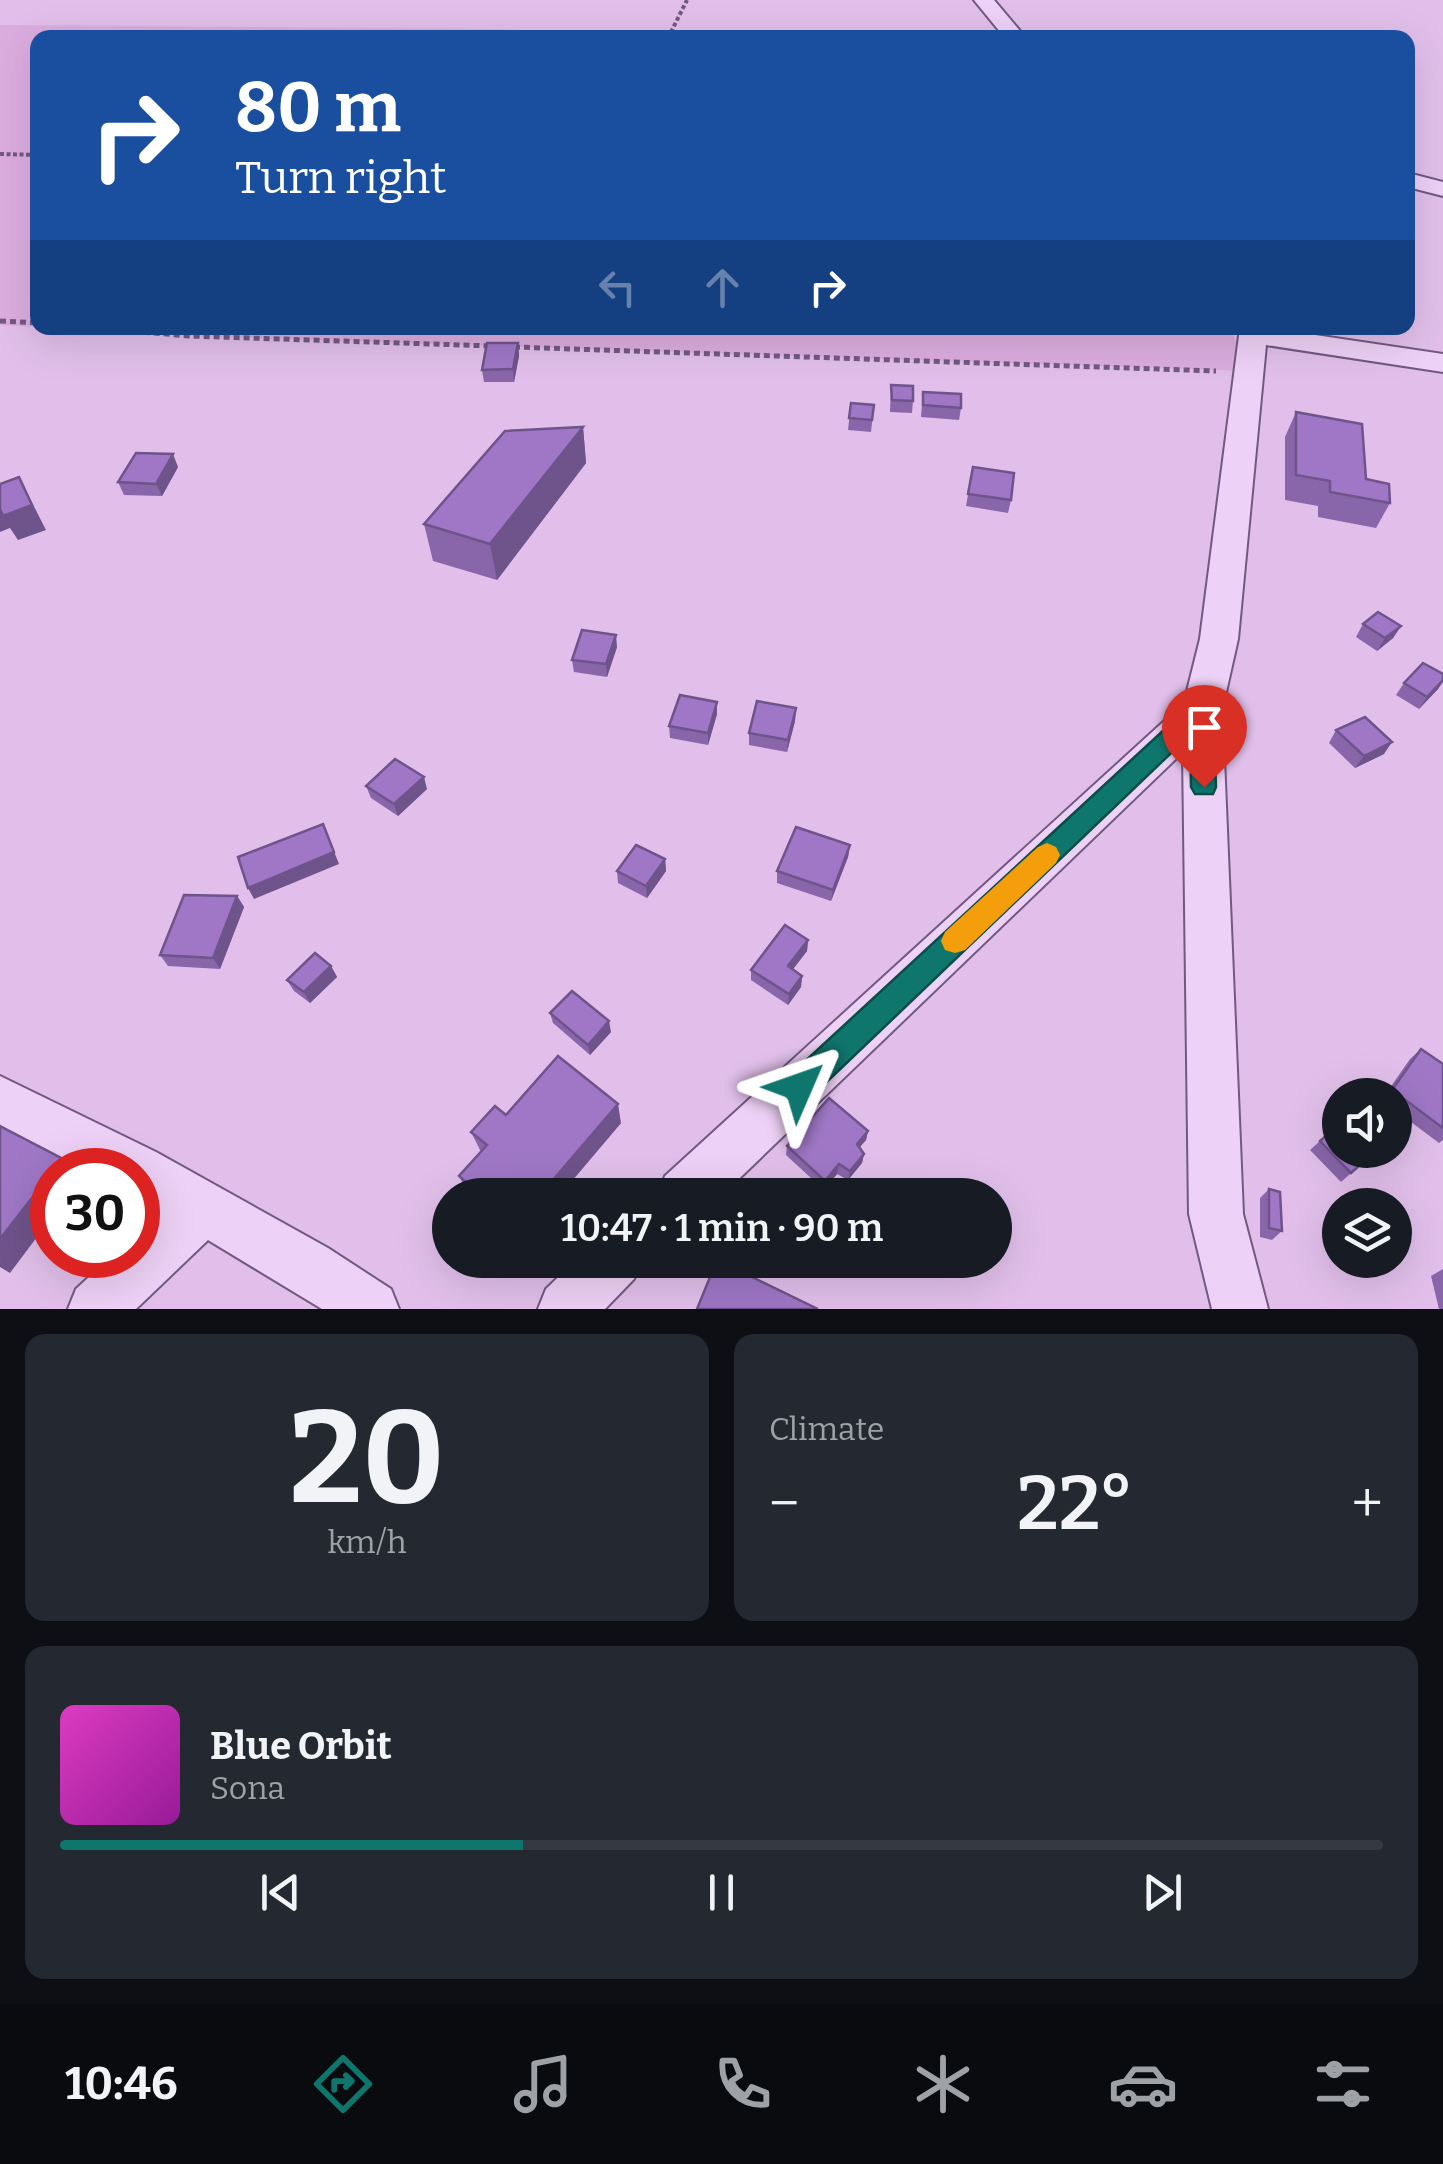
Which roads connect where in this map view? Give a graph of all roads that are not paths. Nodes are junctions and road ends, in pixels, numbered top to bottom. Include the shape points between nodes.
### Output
1 (984, 0) edge
2 (1009, 30) edge
3 (1415, 182) edge
4 (1443, 189) edge
5 (1255, 335) edge
6 (1278, 335) edge
7 (1443, 363) edge
8 (1202, 710) junction
9 (0, 1101) edge
10 (93, 1148) edge
11 (702, 1178) edge
12 (160, 1183) edge
13 (204, 1207) junction
14 (596, 1278) edge
15 (96, 1309) edge
16 (371, 1309) edge
17 (566, 1309) edge
18 (1240, 1309) edge

1 - 2 street
3 - 4 street
5 - 8 street via 1219,638
6 - 7 street
8 - 11 street
8 - 18 street via 1216,1214
9 - 10 street
12 - 13 street
13 - 15 street
13 - 16 street
14 - 17 street

